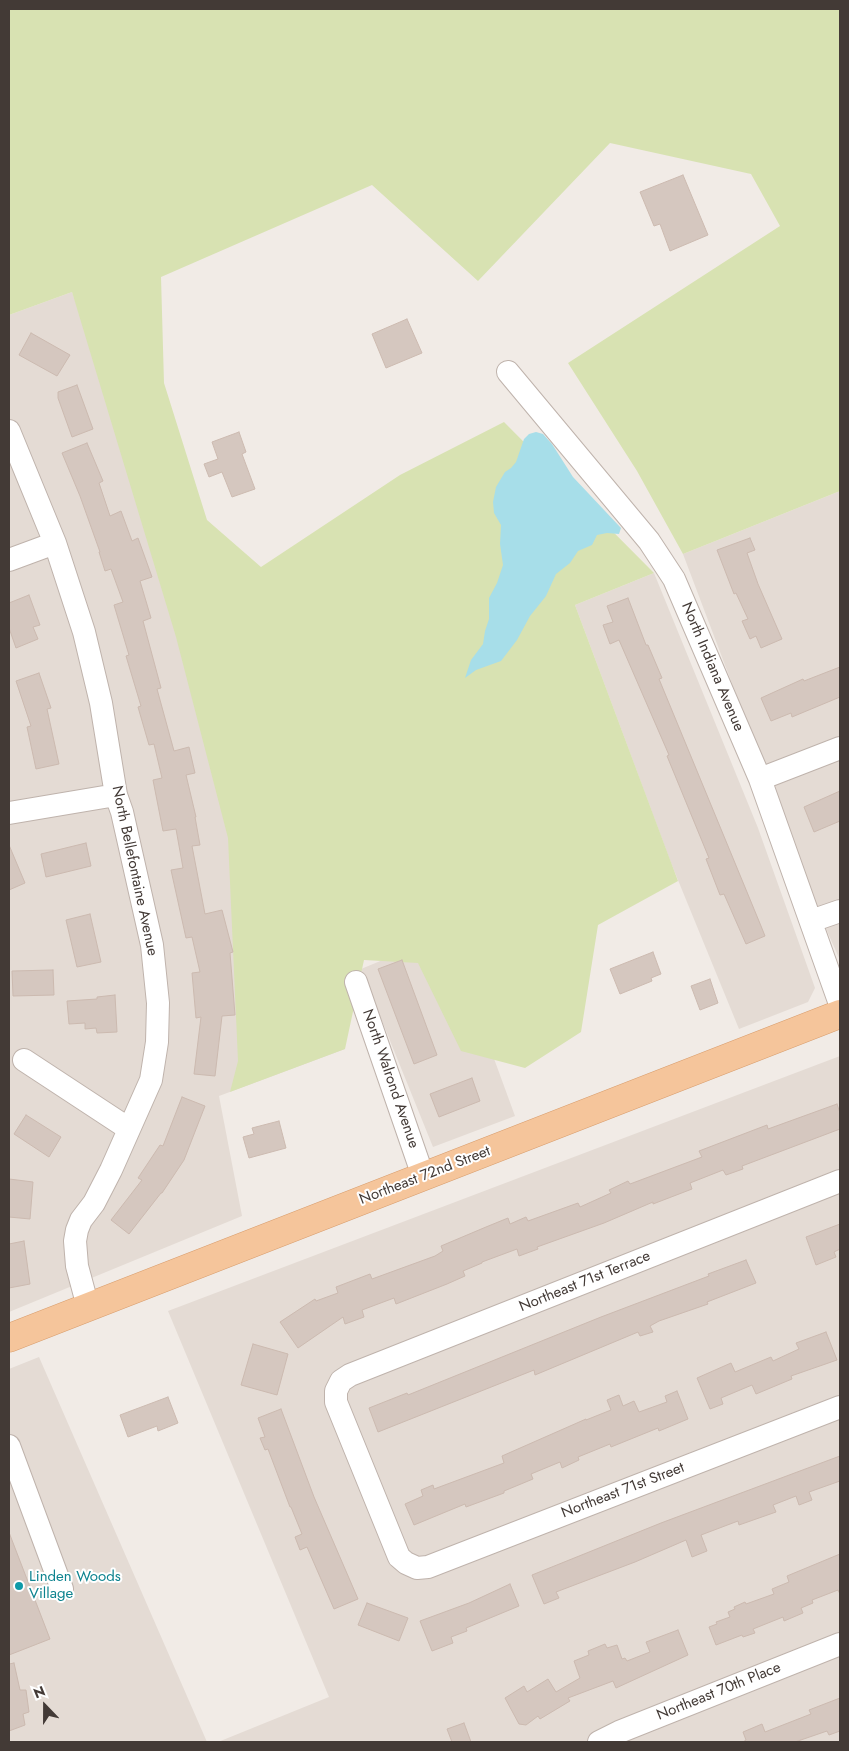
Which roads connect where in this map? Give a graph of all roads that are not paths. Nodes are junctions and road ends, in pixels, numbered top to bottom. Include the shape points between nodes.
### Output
1 (508, 372) dead end
2 (9, 431) edge
3 (55, 543) junction
4 (9, 560) edge
5 (840, 748) edge
6 (760, 779) junction
7 (116, 795) junction
8 (9, 812) edge
9 (840, 910) edge
10 (811, 921) junction
11 (356, 982) dead end
12 (840, 1004) edge
13 (840, 1014) edge
14 (24, 1060) dead end
15 (129, 1129) junction
16 (424, 1176) junction
17 (840, 1181) edge
18 (88, 1307) junction
19 (9, 1338) edge
20 (840, 1406) edge
21 (9, 1446) edge
22 (406, 1563) joint
23 (62, 1589) dead end
24 (840, 1644) edge
25 (599, 1742) edge

1 - 6 street, North Indiana Avenue via 649,541 674,580
2 - 3 street, North Bellefontaine Avenue
3 - 4 street
3 - 7 street, North Bellefontaine Avenue via 84,632
5 - 6 street
6 - 10 street, North Indiana Avenue
7 - 8 street
7 - 15 street, North Bellefontaine Avenue via 152,945 158,1003 157,1042 151,1080
9 - 10 street
10 - 12 street, North Indiana Avenue
11 - 16 street, North Walrond Avenue
13 - 16 main road, Northeast 72nd Street
14 - 15 street
15 - 18 street, North Bellefontaine Avenue via 94,1203 77,1230 77,1266
16 - 18 main road, Northeast 72nd Street
17 - 22 street, Northeast 71st Terrace via 350,1374 341,1381 336,1391 336,1402 399,1556
18 - 19 main road, Northeast 72nd Street
20 - 22 street, Northeast 71st Street via 428,1567 417,1568
21 - 23 street
24 - 25 street, Northeast 70th Place

